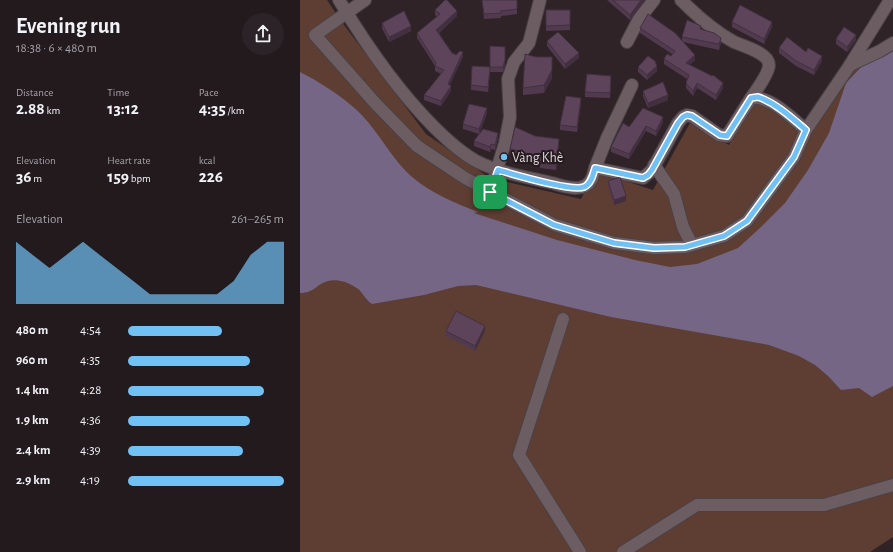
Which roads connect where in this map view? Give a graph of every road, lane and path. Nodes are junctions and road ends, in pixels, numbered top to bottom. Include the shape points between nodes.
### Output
1 (339, 0) edge
2 (365, 0) edge
3 (540, 0) edge
4 (654, 0) edge
5 (680, 0) edge
6 (890, 0) edge
7 (346, 12) junction
8 (627, 42) dead end
9 (893, 43) edge
10 (850, 65) junction
11 (632, 84) dead end
12 (751, 98) junction
13 (806, 130) junction
14 (654, 165) junction
15 (595, 168) junction
16 (498, 170) junction
17 (490, 192) junction
18 (692, 245) junction
19 (563, 320) dead end
20 (893, 485) edge
21 (580, 552) edge
22 (623, 552) edge

1 - 7 street
2 - 7 street
3 - 16 street via 529,43 514,62 508,79 510,117
4 - 8 street via 639,19
5 - 12 street via 712,28 761,54 767,61 767,71
6 - 10 street
7 - 16 street via 366,43 419,112 459,151
7 - 17 street via 315,35 417,146
9 - 10 street
10 - 13 street
11 - 15 street
12 - 13 street via 764,99
12 - 14 street via 727,136 720,135 692,116 683,117
13 - 18 street via 794,157 747,221 724,236
14 - 15 street via 643,178
14 - 18 street via 674,194 683,227
15 - 16 street via 591,180 585,187 578,188
16 - 17 street
17 - 18 street via 554,225 614,243 654,248
19 - 21 street via 519,455
20 - 22 street via 824,505 697,505

